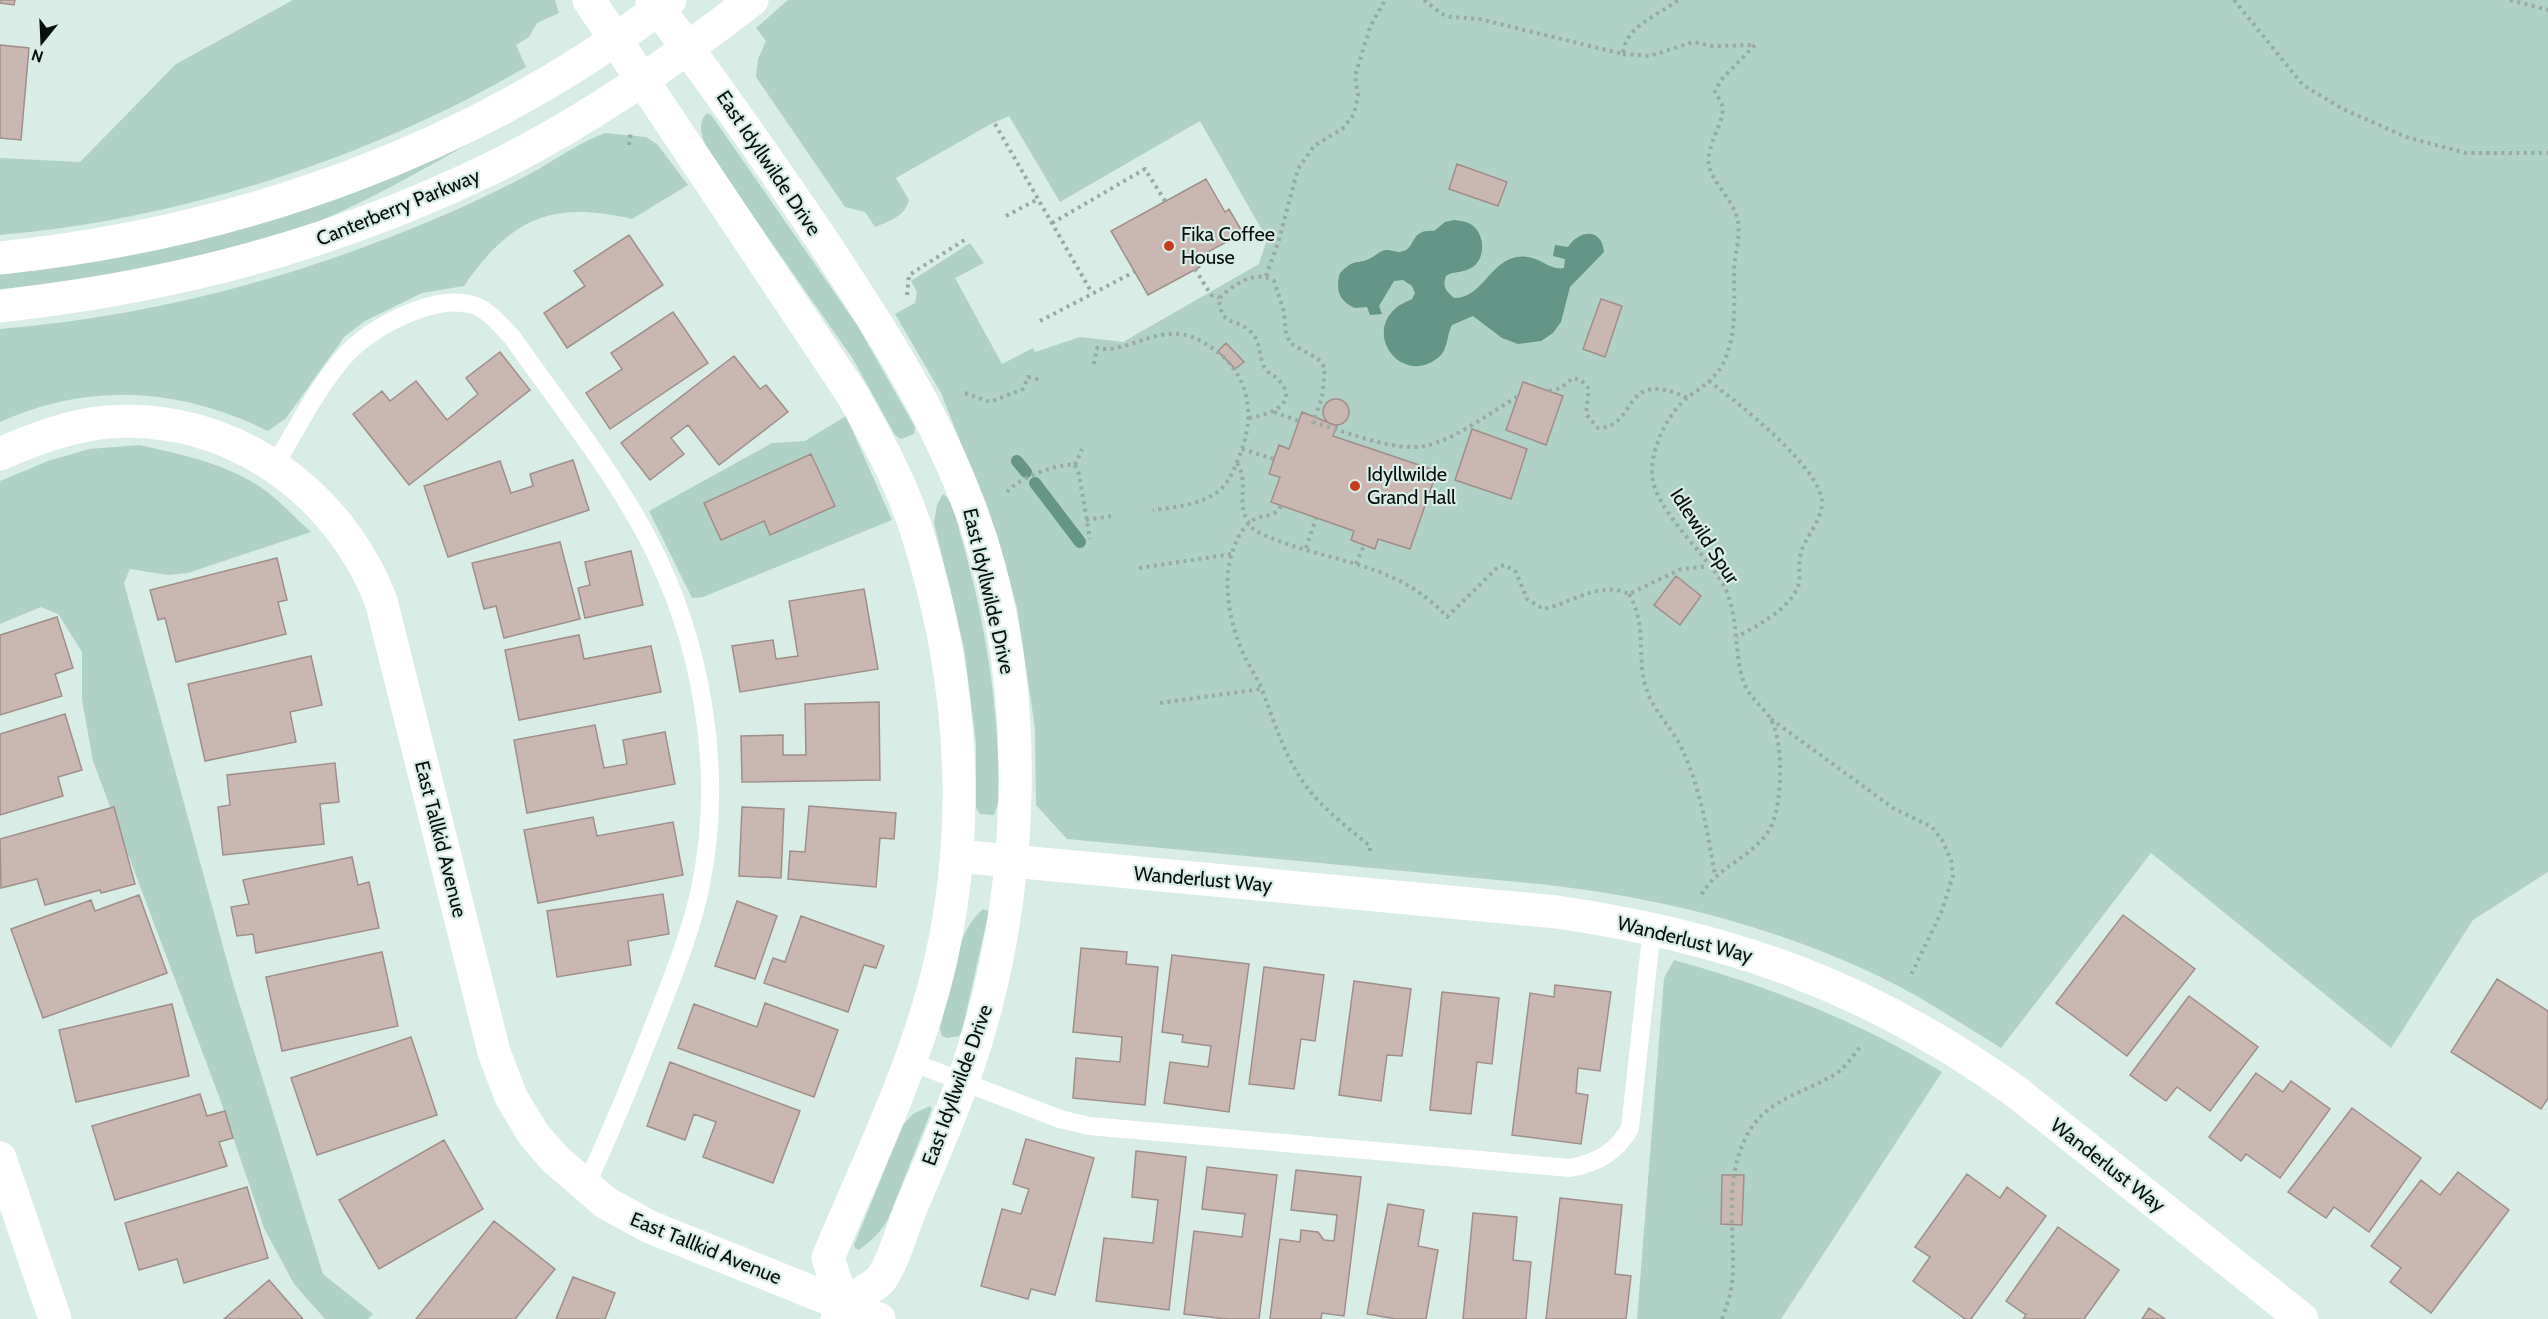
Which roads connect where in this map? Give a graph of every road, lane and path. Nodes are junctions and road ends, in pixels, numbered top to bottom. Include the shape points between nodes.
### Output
1 (589, 0) edge
2 (752, 0) edge
3 (1384, 0) edge
4 (1424, 0) edge
5 (1678, 0) edge
6 (2234, 0) edge
7 (2510, 0) edge
8 (660, 3) edge
9 (2548, 10) edge
10 (614, 39) junction
11 (688, 48) junction
12 (1623, 54) junction
13 (641, 80) junction
14 (995, 124) dead end
15 (631, 130) dead end
16 (629, 145) dead end
17 (2548, 153) edge
18 (1038, 199) junction
19 (1165, 201) dead end
20 (1006, 216) dead end
21 (1052, 224) junction
22 (966, 239) dead end
23 (0, 258) edge
24 (1195, 269) dead end
25 (1134, 272) dead end
26 (1266, 276) junction
27 (1092, 293) junction
28 (907, 295) dead end
29 (1219, 298) junction
30 (0, 306) edge
31 (1040, 321) dead end
32 (1094, 364) dead end
33 (1041, 380) dead end
34 (1709, 381) junction
35 (1549, 391) dead end
36 (965, 393) dead end
37 (1518, 396) dead end
38 (1687, 398) junction
39 (1274, 412) junction
40 (1249, 418) junction
41 (1299, 421) dead end
42 (1082, 448) dead end
43 (1242, 449) junction
44 (0, 454) edge
45 (1274, 459) dead end
46 (1237, 463) junction
47 (1075, 465) junction
48 (274, 466) junction
49 (1007, 492) dead end
50 (1281, 506) dead end
51 (1153, 510) dead end
52 (1111, 516) dead end
53 (1316, 518) dead end
54 (1086, 519) junction
55 (1248, 523) junction
56 (1090, 538) dead end
57 (1364, 545) dead end
58 (1306, 548) junction
59 (1232, 554) junction
60 (1356, 564) junction
61 (1711, 566) junction
62 (1139, 568) dead end
63 (1629, 594) junction
64 (1737, 637) junction
65 (1261, 689) junction
66 (1160, 703) dead end
67 (1770, 718) junction
68 (1370, 852) dead end
69 (957, 856) junction
70 (1012, 861) junction
71 (1715, 875) junction
72 (1701, 896) dead end
73 (1652, 928) junction
74 (1910, 977) dead end
75 (1861, 1046) dead end
76 (909, 1061) junction
77 (963, 1082) junction
78 (0, 1158) edge
79 (585, 1187) junction
80 (840, 1311) edge
81 (55, 1319) edge
82 (879, 1319) edge
83 (1722, 1319) edge
84 (2302, 1319) edge

1 - 10 street
2 - 11 street, Canterberry Parkway
3 - 26 path via 1370,27 1355,76 1358,96 1354,114 1343,128 1314,146 1298,169
4 - 12 path via 1451,17 1479,19
5 - 12 path via 1632,34 1624,44
6 - 17 path via 2303,85 2343,109 2406,137 2466,153
7 - 9 path
8 - 10 street
8 - 11 street, East Idyllwilde Drive
10 - 13 street
10 - 23 street via 545,84 442,139 304,194 141,237
11 - 13 street, Canterberry Parkway
11 - 70 street, East Idyllwilde Drive via 735,111 885,337 926,409 966,498 994,593 1011,679
12 - 34 path, Idlewild Spur via 1650,56 1693,42 1713,46 1755,45 1721,80 1715,92 1722,104 1708,156 1709,168 1737,218 1739,237 1732,332 1723,363
13 - 30 street, Canterberry Parkway via 490,169 388,214 310,242 240,264 144,286
13 - 69 street via 835,366 908,507 936,597 953,691 960,819
14 - 18 path
15 - 16 path
18 - 20 path
18 - 21 path
19 - 21 path via 1145,168
21 - 27 path
22 - 28 path via 909,275
24 - 29 path via 1211,295
25 - 27 path
26 - 29 path via 1253,276
26 - 37 path via 1274,280 1278,291 1290,343 1318,359 1325,368 1322,398 1313,422 1391,444 1424,446 1455,433
27 - 31 path
29 - 39 path via 1223,319 1251,332 1266,370 1282,383 1286,394 1281,407
32 - 40 path via 1097,348 1115,350 1142,338 1164,335 1192,337 1235,370 1246,391
33 - 36 path via 1028,377 1023,389 990,402
34 - 38 path, Idlewild Spur
34 - 64 path via 1751,412 1782,442 1812,477 1822,503 1817,525 1801,551 1797,590 1771,615
35 - 38 path via 1574,378 1581,380 1589,389 1586,414 1598,428 1611,426 1648,389 1666,388
38 - 61 path, Idlewild Spur via 1661,435 1652,476 1668,513
39 - 40 path
39 - 41 path
40 - 43 path
42 - 47 path
43 - 45 path
43 - 46 path
44 - 48 street, East Tallkid Avenue via 55,433 92,424 130,421 164,423 215,436
46 - 51 path via 1228,481 1214,494 1189,504
46 - 55 path via 1242,474 1241,507
47 - 49 path via 1045,470
47 - 54 path
48 - 79 street, East Tallkid Avenue via 327,511 374,582 504,1083 534,1135
48 - 79 lane via 333,370 351,348 385,326 432,305 473,305 512,337 629,507 660,566 679,613 701,691 709,763 706,849 684,945
50 - 55 path via 1272,516
52 - 54 path
53 - 58 path
54 - 56 path
55 - 58 path via 1265,536
55 - 59 path
57 - 60 path
58 - 60 path
59 - 62 path
59 - 65 path via 1229,601 1233,622 1243,654
60 - 63 path via 1410,585 1447,617 1482,580 1505,565 1516,572 1527,599 1543,609 1602,589 1618,588
61 - 63 path, Idlewild Spur via 1681,569
61 - 64 path, Idlewild Spur via 1724,586
63 - 71 path via 1635,603 1643,640 1642,675 1646,690 1679,744 1699,793
64 - 67 path, Idlewild Spur via 1744,684 1756,705
65 - 66 path
65 - 68 path via 1280,742 1310,790 1370,846
67 - 71 path, Idlewild Spur via 1781,786 1772,825 1749,851
67 - 74 path, Idlewild Spur via 1893,808 1932,827 1942,840 1953,876 1941,913
69 - 70 street, Wanderlust Way
69 - 76 street via 948,926 925,1017
70 - 73 street, Wanderlust Way via 1557,912
70 - 77 street, East Idyllwilde Drive via 996,972
71 - 72 path, Idlewild Spur
73 - 77 lane via 1630,1128 1616,1148 1586,1165 1557,1168 1089,1126
73 - 84 street, Wanderlust Way via 1733,948 1795,970 1889,1012 1950,1046 2015,1091
75 - 83 path via 1837,1073 1767,1111 1753,1125 1740,1149 1732,1186 1732,1286
76 - 77 lane
76 - 80 street via 828,1258
77 - 80 street, East Idyllwilde Drive via 882,1279
78 - 81 street
79 - 80 street, East Tallkid Avenue via 650,1227
80 - 82 street, East Tallkid Avenue

